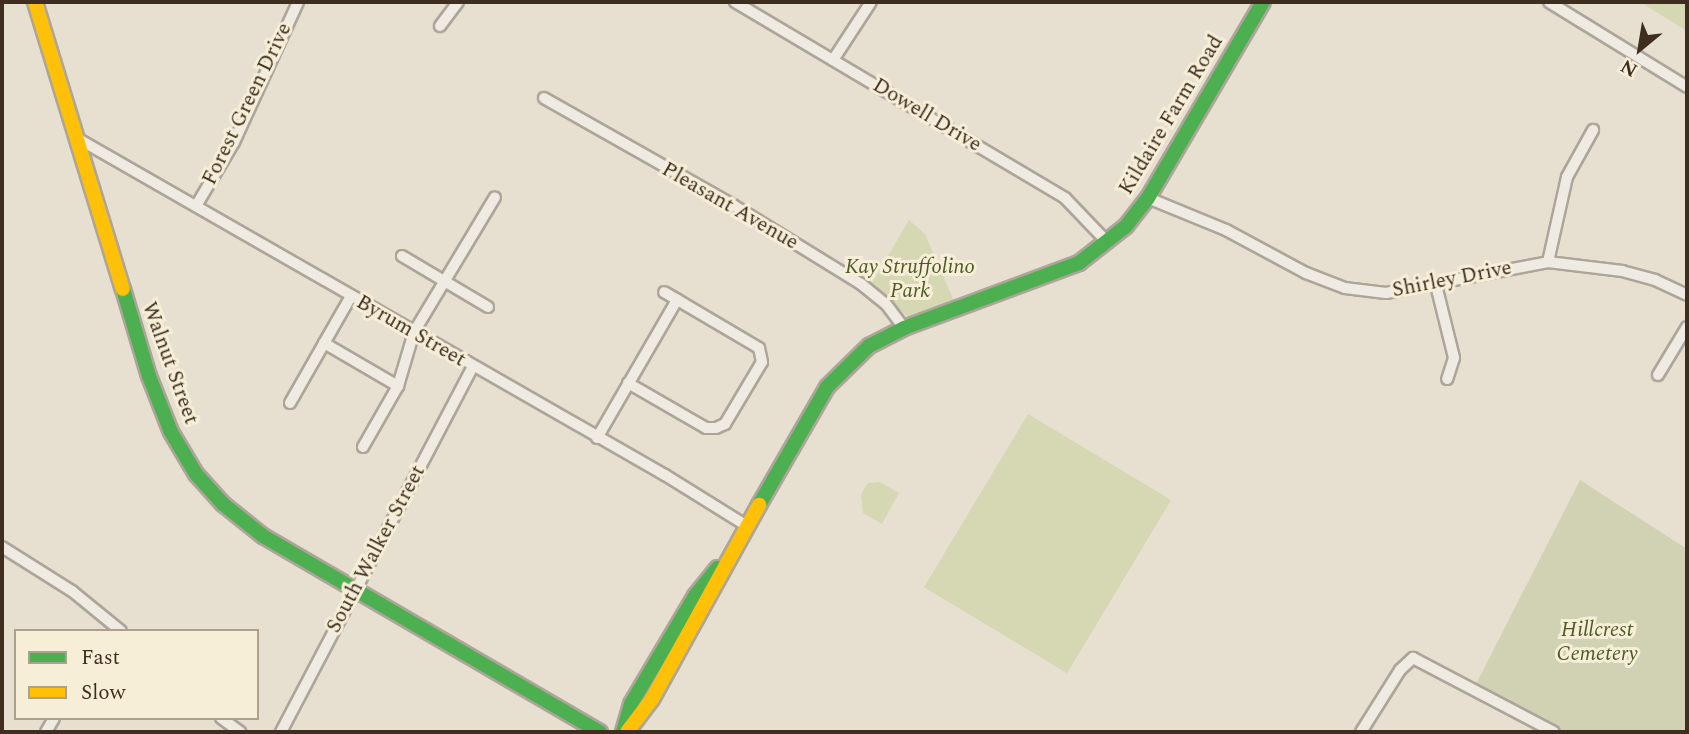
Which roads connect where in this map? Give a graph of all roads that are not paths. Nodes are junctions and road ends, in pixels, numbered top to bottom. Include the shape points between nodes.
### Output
1 (36, 2) edge
2 (298, 2) edge
3 (458, 2) edge
4 (735, 2) edge
5 (871, 2) edge
6 (1263, 2) edge
7 (1549, 2) edge
8 (440, 26) dead end
9 (833, 60) junction
10 (1687, 87) edge
11 (544, 98) dead end
12 (1592, 130) dead end
13 (75, 137) junction
14 (495, 197) dead end
15 (1148, 198) junction
16 (196, 206) junction
17 (1108, 243) junction
18 (402, 256) dead end
19 (1548, 262) junction
20 (444, 281) junction
21 (1436, 285) junction
22 (664, 292) dead end
23 (1687, 295) edge
24 (351, 296) junction
25 (677, 300) junction
26 (488, 307) dead end
27 (1687, 327) edge
28 (904, 328) junction
29 (414, 332) junction
30 (324, 344) junction
31 (473, 367) junction
32 (1658, 375) dead end
33 (1447, 379) dead end
34 (628, 383) junction
35 (398, 386) junction
36 (290, 402) dead end
37 (597, 438) junction
38 (363, 447) dead end
39 (747, 526) junction
40 (2, 547) edge
41 (354, 590) junction
42 (115, 629) edge
43 (224, 720) edge
44 (240, 732) edge
45 (281, 732) edge
46 (600, 732) edge
47 (625, 732) edge
48 (1361, 732) edge
49 (1554, 732) edge

1 - 13 main road, Walnut Street
2 - 16 street, Forest Green Drive via 234,142
3 - 8 street
4 - 9 street, Dowell Drive
5 - 9 street
6 - 15 main road, Kildaire Farm Road
7 - 10 street
9 - 17 street, Dowell Drive via 1065,198
11 - 28 street, Pleasant Avenue via 861,284 886,304
12 - 19 street via 1567,177
13 - 16 street, Byrum Street
13 - 41 main road, Walnut Street via 149,376 186,459 239,518
14 - 20 street
15 - 17 main road, Kildaire Farm Road
15 - 21 street, Shirley Drive via 1345,288 1386,293
16 - 24 street, Byrum Street
17 - 28 main road, Kildaire Farm Road via 1047,277
18 - 20 street
19 - 21 street, Shirley Drive
19 - 23 street, Shirley Drive via 1622,271
20 - 26 street
20 - 29 street
21 - 33 street via 1454,358
22 - 25 street
24 - 29 street, Byrum Street
24 - 30 street
25 - 34 street
25 - 34 street via 760,348 762,362 725,424 716,428 706,428
27 - 32 street
28 - 39 main road, Kildaire Farm Road via 869,346 827,387
29 - 31 street, Byrum Street
29 - 35 street
30 - 35 street
30 - 36 street
31 - 37 street, Byrum Street
31 - 41 street, South Walker Street
34 - 37 street
35 - 38 street
37 - 39 street, Byrum Street
39 - 47 main road, Kildaire Farm Road via 652,699
40 - 42 street via 72,591
41 - 45 street, South Walker Street
41 - 46 main road, Walnut Street
43 - 44 street
48 - 49 street via 1400,670 1413,658

